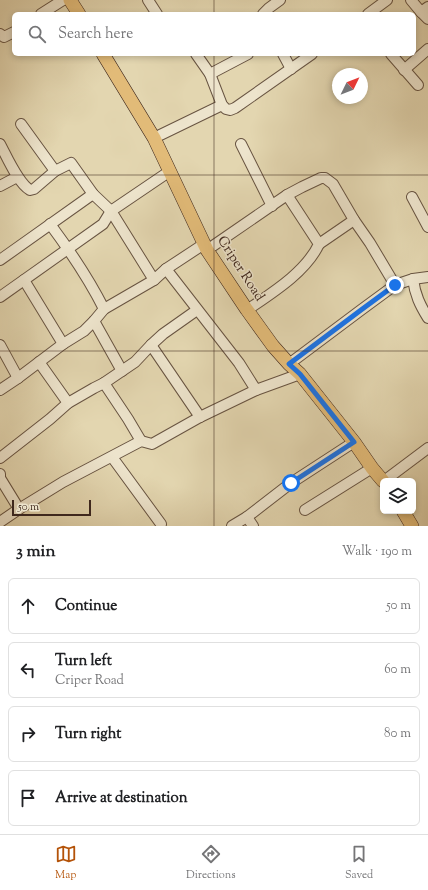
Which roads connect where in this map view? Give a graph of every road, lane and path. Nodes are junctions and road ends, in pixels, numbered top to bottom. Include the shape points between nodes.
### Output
1 (63, 0) edge
2 (70, 0) edge
3 (148, 0) edge
4 (280, 0) edge
5 (388, 0) edge
6 (410, 0) edge
7 (44, 12) edge
8 (78, 12) edge
9 (156, 12) edge
10 (265, 12) edge
11 (371, 12) edge
12 (426, 13) edge
13 (12, 33) edge
14 (0, 34) edge
15 (428, 49) edge
16 (104, 56) edge
17 (197, 56) edge
18 (244, 56) edge
19 (283, 56) edge
20 (309, 56) edge
21 (393, 56) edge
22 (291, 69) junction
23 (404, 70) junction
24 (210, 74) junction
25 (418, 85) dead end
26 (222, 105) junction
27 (21, 124) dead end
28 (154, 138) junction
29 (0, 144) edge
30 (241, 144) dead end
31 (55, 171) junction
32 (170, 171) junction
33 (17, 177) junction
34 (0, 186) edge
35 (93, 194) junction
36 (287, 196) junction
37 (412, 197) dead end
38 (272, 206) junction
39 (111, 211) junction
40 (354, 220) junction
41 (50, 224) junction
42 (428, 227) edge
43 (319, 244) junction
44 (206, 247) junction
45 (68, 248) junction
46 (0, 260) edge
47 (166, 269) junction
48 (428, 277) edge
49 (24, 280) junction
50 (154, 280) junction
51 (413, 280) junction
52 (395, 285) junction
53 (0, 296) edge
54 (104, 309) junction
55 (197, 310) junction
56 (248, 310) junction
57 (428, 318) edge
58 (94, 321) junction
59 (63, 344) junction
60 (0, 345) edge
61 (151, 345) junction
62 (39, 362) junction
63 (289, 364) junction
64 (122, 372) junction
65 (300, 374) junction
66 (18, 378) junction
67 (104, 384) junction
68 (0, 390) edge
69 (256, 390) junction
70 (68, 403) junction
71 (200, 418) junction
72 (141, 441) junction
73 (354, 442) junction
74 (428, 448) edge
75 (112, 457) junction
76 (0, 458) edge
77 (372, 468) junction
78 (0, 474) edge
79 (381, 478) edge
80 (388, 478) edge
81 (19, 509) junction
82 (305, 510) dead end
83 (405, 514) edge
84 (246, 517) junction
85 (0, 522) edge
86 (161, 524) dead end
87 (232, 526) edge
88 (253, 526) edge
89 (412, 526) edge

1 - 7 street
2 - 8 main road
3 - 9 street
4 - 10 street
5 - 11 street
6 - 12 street
13 - 14 street via 4,37
15 - 23 street
16 - 28 main road, Criper Road
17 - 24 street
18 - 24 street
19 - 22 street
20 - 22 street
21 - 23 street
22 - 26 street via 235,108 230,110
23 - 25 street
24 - 26 street
26 - 28 street
27 - 31 street
28 - 32 main road, Criper Road
29 - 33 street
30 - 38 street
31 - 33 street via 30,190
31 - 35 street via 71,163
32 - 39 street
32 - 44 main road, Criper Road
33 - 34 street
35 - 39 street
35 - 41 street
36 - 38 street
36 - 40 street via 314,180 325,178 333,184
36 - 43 street
37 - 42 street
38 - 44 street
39 - 45 street via 103,224
39 - 50 street
40 - 43 street
40 - 52 street
41 - 45 street
41 - 46 street
43 - 56 street via 312,258 293,276
44 - 47 street
44 - 56 main road, Criper Road
45 - 49 street
45 - 54 street
47 - 50 street
47 - 55 street
48 - 51 street
49 - 53 street
49 - 59 street
50 - 54 street
51 - 52 street
51 - 57 street via 415,292
52 - 63 street
54 - 58 street
55 - 61 street
55 - 69 street via 239,363
56 - 63 main road, Criper Road
58 - 59 street via 84,331
58 - 64 street
59 - 62 street
60 - 66 street
61 - 64 street via 136,362
61 - 71 street
62 - 66 street
62 - 70 street
63 - 65 main road, Criper Road
64 - 67 street
65 - 69 street
65 - 73 main road, Criper Road
66 - 68 street
67 - 70 street
67 - 72 street
69 - 71 street
70 - 76 street
71 - 72 street via 152,444
72 - 75 street
73 - 77 main road, Criper Road
73 - 84 street via 291,483
74 - 80 street
75 - 81 street
75 - 86 street
77 - 79 main road, Criper Road
77 - 82 street
78 - 81 street
81 - 85 street
83 - 89 main road
84 - 87 street
84 - 88 street

